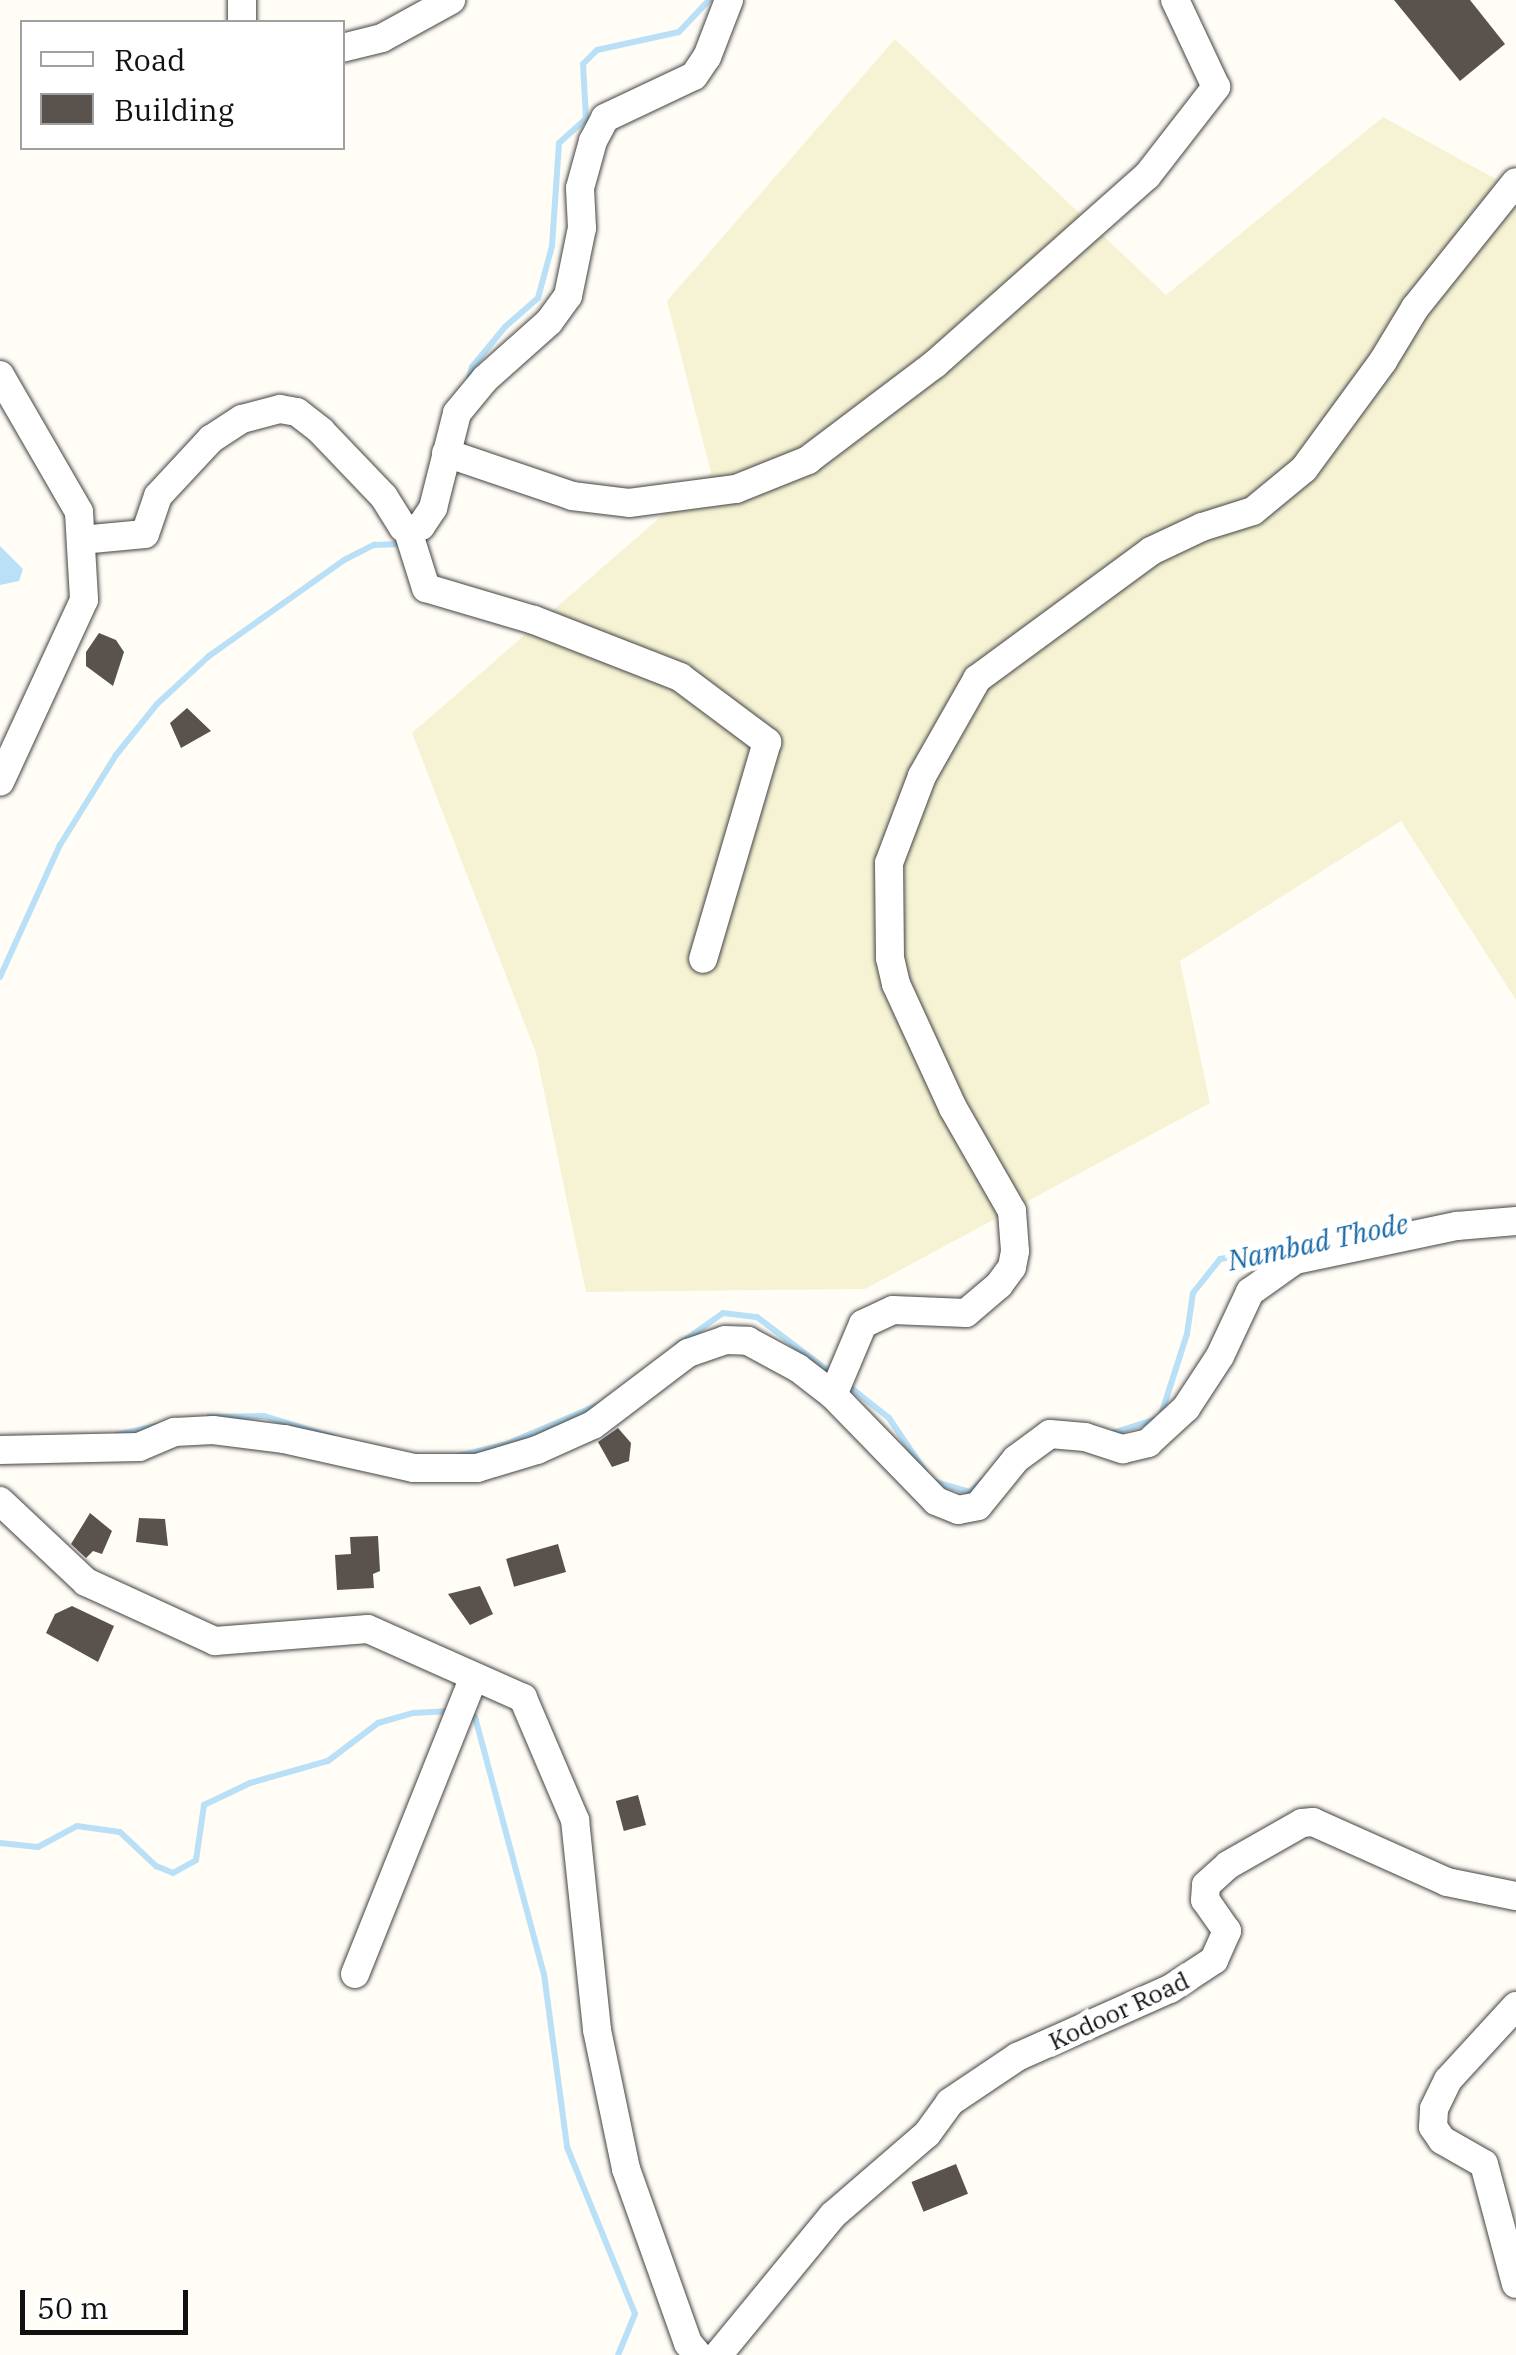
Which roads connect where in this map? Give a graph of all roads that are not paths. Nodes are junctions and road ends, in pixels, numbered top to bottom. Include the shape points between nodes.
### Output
1 (450, 0) edge
2 (729, 0) edge
3 (1175, 0) edge
4 (345, 47) edge
5 (1516, 182) edge
6 (0, 375) edge
7 (446, 453) junction
8 (401, 521) junction
9 (81, 540) junction
10 (0, 782) edge
11 (703, 959) dead end
12 (1516, 1221) edge
13 (833, 1394) junction
14 (0, 1450) edge
15 (0, 1500) edge
16 (474, 1676) junction
17 (1516, 1896) edge
18 (354, 1974) dead end
19 (1516, 2006) edge
20 (1516, 2284) edge
21 (685, 2351) edge
22 (718, 2355) edge

1 - 4 street via 382,38
2 - 7 street via 694,76 606,118 580,188 582,228 568,296 457,412
3 - 7 street via 1216,87 1147,176 935,364 808,460 736,489 629,503 572,496
5 - 13 street via 1415,308 1304,469 1253,512 1151,552 977,679 922,776 888,864 890,958 953,1108 1012,1211 1012,1267 966,1313 894,1310 863,1324
6 - 9 street via 79,512
7 - 8 street via 430,518
8 - 9 street via 321,431 297,412 280,409 242,419 212,439 158,496 145,534
8 - 11 street via 426,588 534,620 680,677 767,742
9 - 10 street via 84,600
12 - 13 street via 1456,1226 1296,1260 1250,1292 1186,1408 1148,1442 1123,1449 1050,1434 1016,1459 978,1506 958,1510 936,1501
13 - 14 street via 748,1341 726,1340 688,1353 593,1425 477,1468 414,1468 213,1430 175,1432 138,1447
15 - 16 street via 86,1582 215,1641 368,1629
16 - 18 street
16 - 21 street via 523,1698 574,1820 597,2030 626,2169
17 - 22 street, Kodoor Road via 1447,1882 1313,1822 1228,1865 1206,1885 1205,1900 1227,1931 1214,1960 1170,1990 1017,2058 950,2102 927,2134 832,2215
19 - 20 street via 1448,2080 1433,2127 1442,2140 1484,2164

